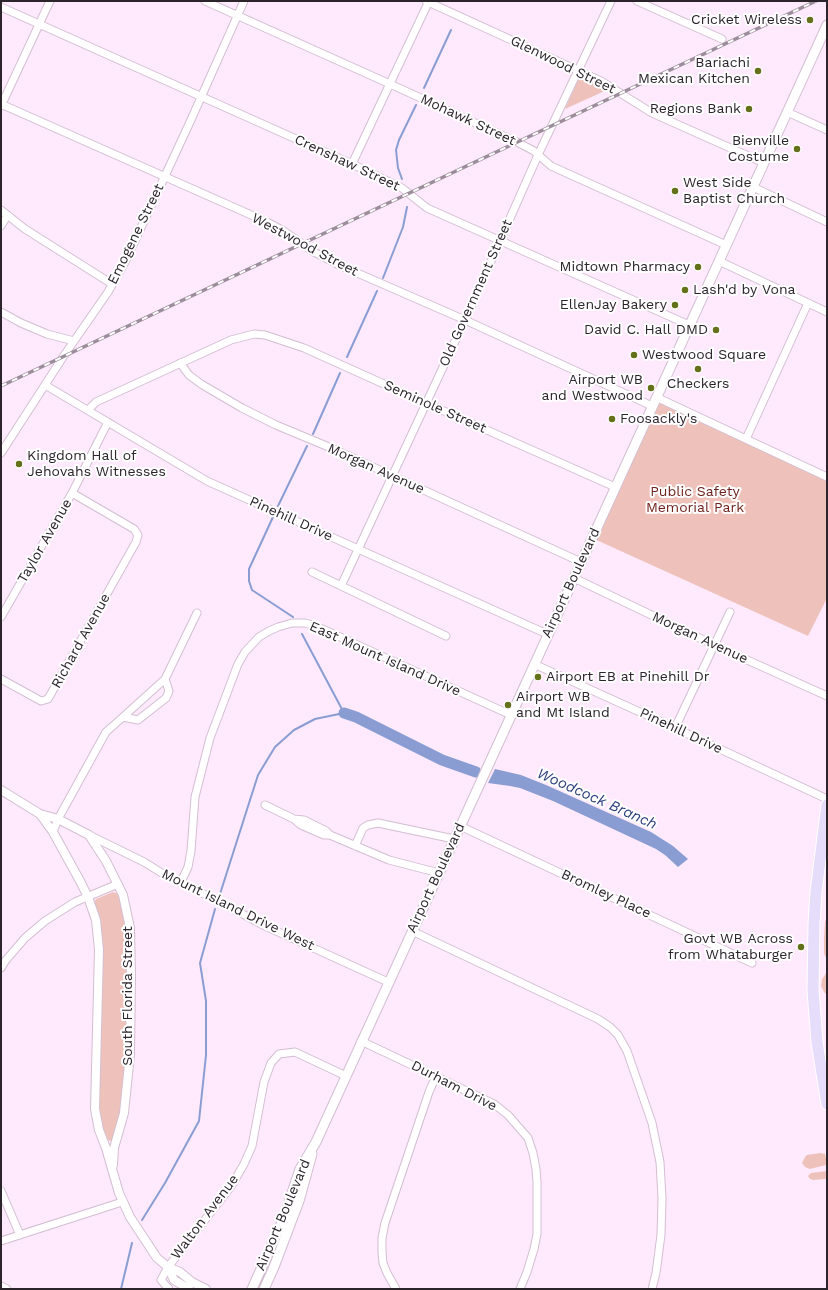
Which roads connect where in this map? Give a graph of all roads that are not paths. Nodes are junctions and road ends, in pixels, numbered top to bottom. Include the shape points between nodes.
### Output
1 (50, 1) edge
2 (205, 1) edge
3 (244, 1) edge
4 (428, 1) edge
5 (611, 1) edge
6 (637, 1) edge
7 (1, 6) edge
8 (238, 16) junction
9 (40, 24) junction
10 (827, 25) edge
11 (722, 39) dead end
12 (578, 71) junction
13 (390, 84) junction
14 (202, 96) junction
15 (1, 105) edge
16 (787, 112) junction
17 (827, 130) edge
18 (538, 155) junction
19 (764, 163) junction
20 (352, 164) junction
21 (164, 177) junction
22 (753, 187) junction
23 (1, 210) edge
24 (7, 216) junction
25 (827, 222) edge
26 (1, 226) edge
27 (500, 240) junction
28 (726, 245) junction
29 (719, 261) junction
30 (112, 284) junction
31 (808, 303) junction
32 (1, 312) edge
33 (827, 312) edge
34 (465, 320) junction
35 (689, 325) junction
36 (74, 341) junction
37 (180, 363) junction
38 (45, 385) junction
39 (654, 402) junction
40 (426, 403) junction
41 (88, 410) junction
42 (108, 422) junction
43 (746, 439) junction
44 (1, 453) edge
45 (392, 476) junction
46 (827, 477) edge
47 (615, 487) junction
48 (72, 493) junction
49 (358, 549) junction
50 (581, 562) junction
51 (312, 572) dead end
52 (574, 578) junction
53 (341, 586) junction
54 (730, 612) dead end
55 (197, 613) dead end
56 (1, 617) edge
57 (547, 634) junction
58 (446, 636) dead end
59 (714, 645) junction
60 (534, 664) junction
61 (1, 679) edge
62 (165, 679) junction
63 (827, 696) edge
64 (511, 715) junction
65 (123, 717) junction
66 (675, 728) junction
67 (1, 790) edge
68 (827, 799) edge
69 (265, 805) dead end
70 (827, 805) edge
71 (40, 814) junction
72 (58, 819) junction
73 (460, 826) junction
74 (53, 832) junction
75 (89, 835) junction
76 (454, 839) junction
77 (355, 846) junction
78 (438, 873) junction
79 (181, 882) junction
80 (118, 884) junction
81 (88, 897) junction
82 (412, 931) junction
83 (752, 963) dead end
84 (1, 968) edge
85 (388, 982) junction
86 (361, 1041) junction
87 (346, 1076) junction
88 (436, 1076) junction
89 (827, 1104) edge
90 (316, 1142) junction
91 (112, 1171) junction
92 (1, 1191) edge
93 (122, 1202) junction
94 (20, 1235) junction
95 (4, 1240) edge
96 (168, 1267) junction
97 (1, 1286) edge
98 (7, 1289) edge
99 (169, 1289) edge
100 (189, 1289) edge
101 (206, 1289) edge
102 (252, 1289) edge
103 (264, 1289) edge
104 (396, 1289) edge
105 (520, 1289) edge
106 (652, 1289) edge

1 - 9 street
2 - 8 street, Mohawk Street
3 - 8 street, Emogene Street
4 - 12 street, Glenwood Street
4 - 13 street
5 - 12 street, Old Government Street
6 - 11 street
7 - 9 street, Crenshaw Street
8 - 13 street, Mohawk Street
8 - 14 street, Emogene Street
9 - 14 street, Crenshaw Street
9 - 15 street
10 - 16 main road, Airport Boulevard
12 - 18 street, Old Government Street
12 - 19 street, Glenwood Street via 601,81 652,113
13 - 18 street, Mohawk Street via 517,142
13 - 20 street
14 - 20 street, Crenshaw Street
14 - 21 street, Emogene Street
15 - 21 street, Westwood Street
16 - 17 street
16 - 19 main road, Airport Boulevard
18 - 27 street, Old Government Street
18 - 28 street, Mohawk Street via 551,166
19 - 22 main road, Airport Boulevard
20 - 27 street, Crenshaw Street via 402,188 427,208
21 - 30 street, Emogene Street via 125,262
21 - 34 street, Westwood Street via 282,230 339,266
22 - 25 street
22 - 28 main road, Airport Boulevard
23 - 24 street
24 - 26 street
24 - 30 street
27 - 34 street, Old Government Street
27 - 35 street, Crenshaw Street
28 - 29 main road, Airport Boulevard
29 - 31 street
29 - 35 main road, Airport Boulevard
30 - 36 street, Emogene Street
31 - 33 street
31 - 43 street
32 - 36 street via 47,334
34 - 39 street, Westwood Street
34 - 40 street, Old Government Street
35 - 39 main road, Airport Boulevard
36 - 38 street, Emogene Street
37 - 40 street, Seminole Street via 231,340 254,334 265,335 304,348
37 - 41 street via 96,402
37 - 45 street, Morgan Avenue via 189,375 201,384 242,408
38 - 41 street, Pinehill Drive
38 - 44 street, Emogene Street
39 - 43 street, Westwood Street
39 - 47 main road, Airport Boulevard
40 - 45 street, Old Government Street
40 - 47 street, Seminole Street
41 - 42 street, Pinehill Drive
42 - 48 street, Taylor Avenue
42 - 49 street, Pinehill Drive via 207,481
43 - 46 street, Westwood Street
45 - 49 street, Old Government Street
45 - 50 street, Morgan Avenue
47 - 50 main road, Airport Boulevard
48 - 56 street, Taylor Avenue
48 - 61 street, Richard Avenue via 134,529 138,535 136,542 48,699 41,701
49 - 53 street, Old Government Street
49 - 57 street, Pinehill Drive
50 - 52 main road, Airport Boulevard
51 - 53 street
52 - 57 main road, Airport Boulevard
52 - 59 street, Morgan Avenue
53 - 58 street
54 - 59 street
55 - 62 street
57 - 60 main road, Airport Boulevard
59 - 63 street, Morgan Avenue
59 - 66 street
60 - 64 main road, Airport Boulevard
60 - 66 street, Pinehill Drive
62 - 65 street
62 - 65 street via 169,691 166,698 138,720
64 - 73 main road, Airport Boulevard
64 - 79 street, East Mount Island Drive via 316,626 287,624 269,631 259,637 238,664 210,738 195,797 188,867
65 - 72 street via 106,732
66 - 68 street, Pinehill Drive
67 - 71 street, South Florida Street
69 - 77 street via 324,836 330,835
70 - 89 main road via 816,892 813,990 817,1042
71 - 72 street, South Florida Street
71 - 74 street, South Florida Street
72 - 74 street
72 - 75 street, South Florida Street
73 - 76 main road, Airport Boulevard
73 - 83 street, Bromley Place
74 - 81 street, South Florida Street
75 - 79 street, Mount Island Drive West
75 - 80 street, South Florida Street
76 - 77 street via 378,823 368,824 363,828
76 - 78 main road, Airport Boulevard
77 - 78 street via 389,860
78 - 82 main road, Airport Boulevard
79 - 85 street, Mount Island Drive West via 265,926
80 - 81 street
80 - 91 street, South Florida Street via 130,928 130,1039 124,1113 114,1148
81 - 84 street via 45,921 25,938
81 - 91 street, South Florida Street via 96,920 99,950 94,1109
82 - 85 main road, Airport Boulevard
82 - 106 street via 598,1019 618,1035 627,1051 652,1123 660,1162 661,1235
85 - 86 main road, Airport Boulevard
86 - 87 main road, Airport Boulevard
86 - 88 street, Durham Drive
87 - 90 main road, Airport Boulevard
87 - 96 street, Walton Avenue via 295,1052 279,1054 271,1063 264,1082 252,1146 244,1164 232,1185
88 - 104 street via 382,1238 387,1273
88 - 105 street, Durham Drive via 494,1104 508,1115 528,1138 536,1169 537,1234
90 - 102 main road, Airport Boulevard via 300,1169 283,1220
90 - 103 main road, Airport Boulevard via 299,1201
91 - 93 street, South Florida Street
92 - 94 street
93 - 94 street
93 - 96 street, South Florida Street via 148,1246
94 - 95 street
96 - 99 street via 161,1280
96 - 100 street, South Florida Street via 174,1280
96 - 101 street, South Florida Street
97 - 98 street

